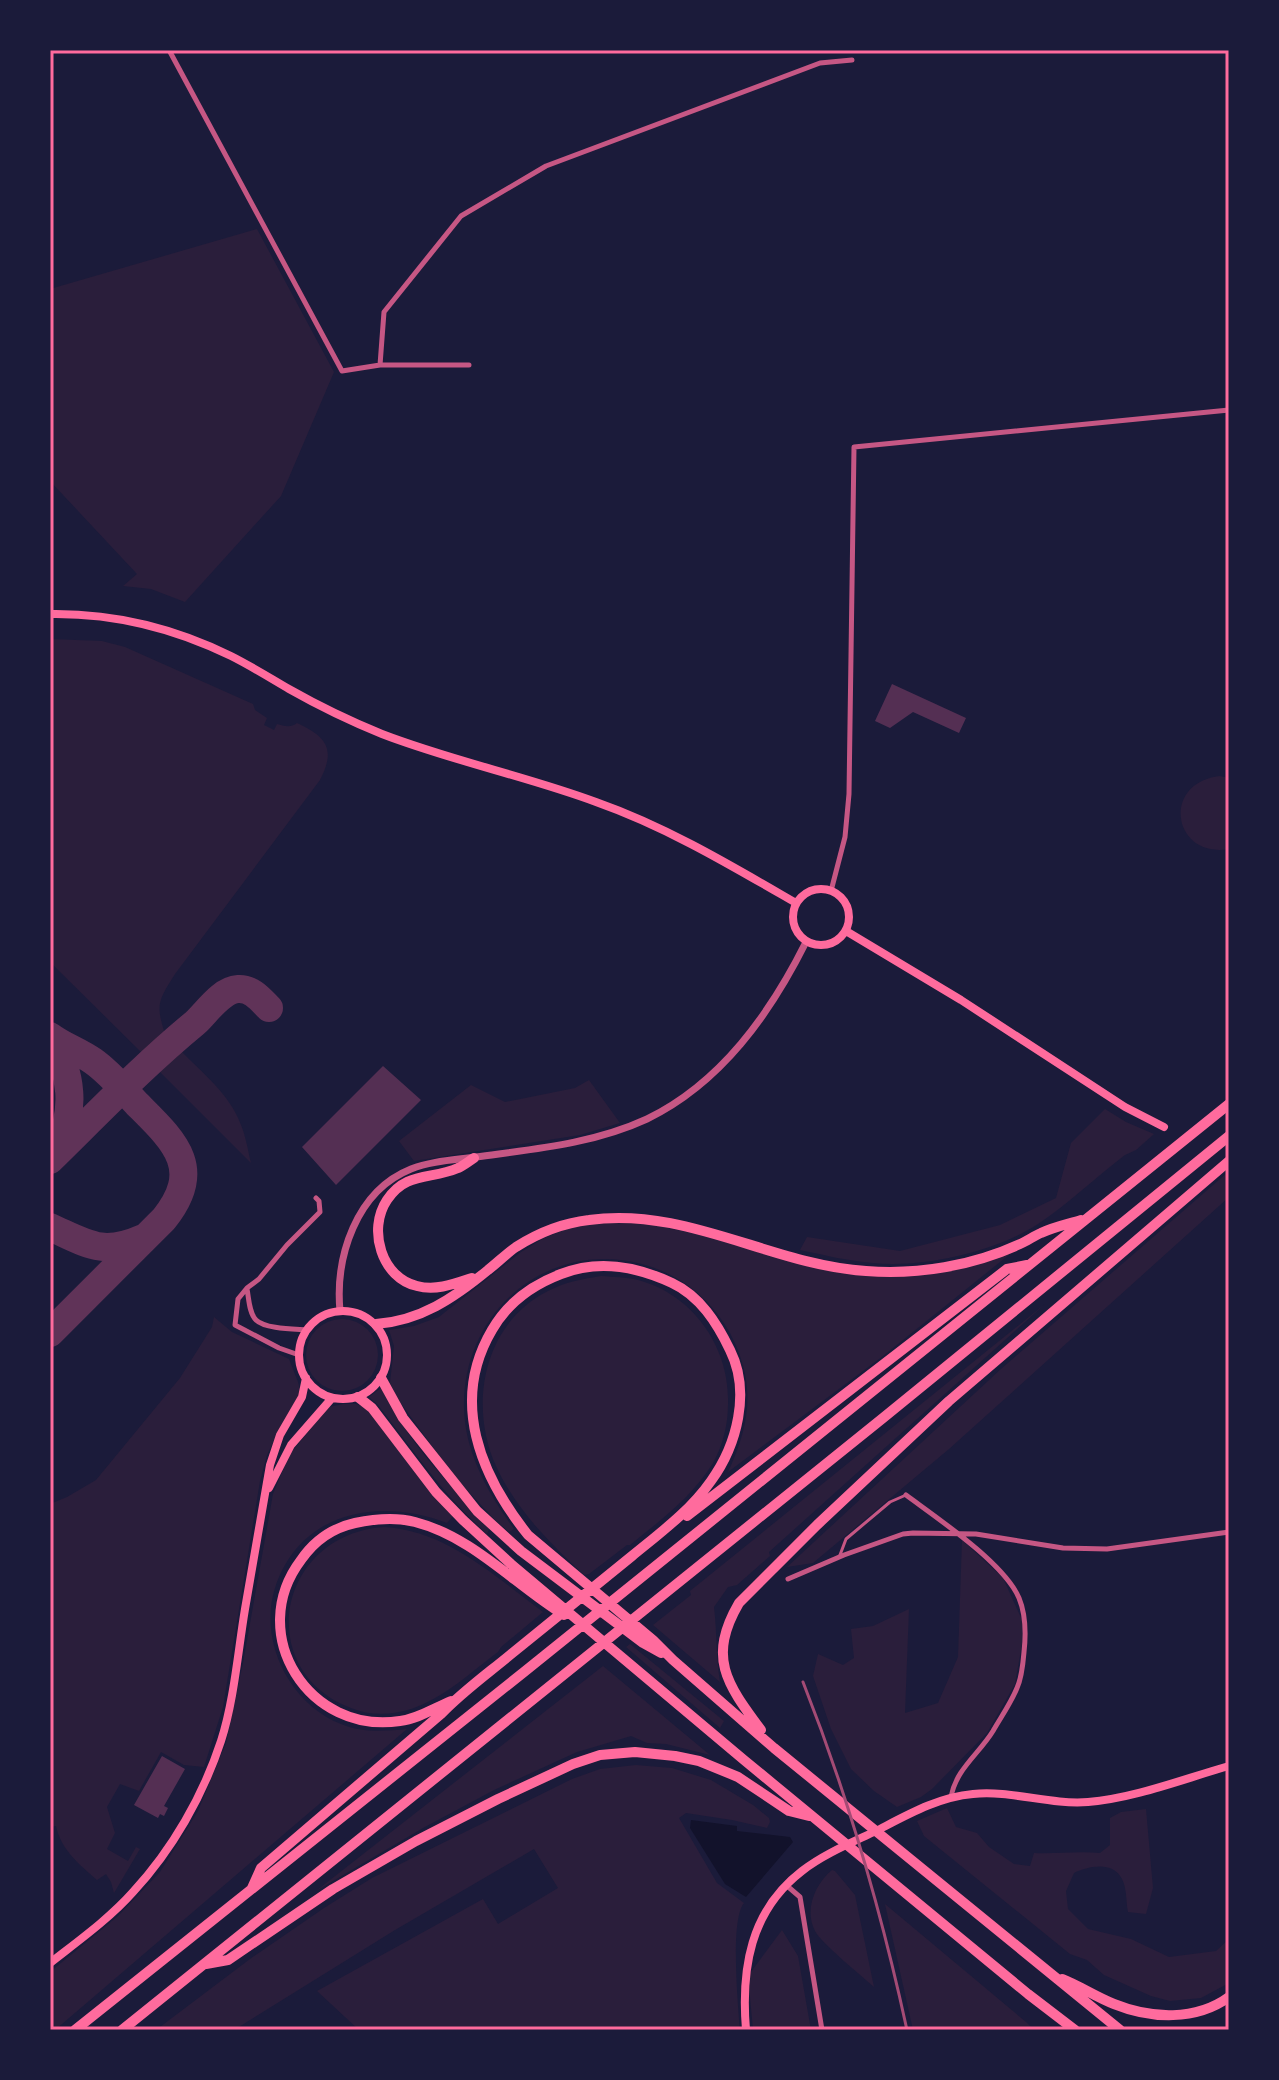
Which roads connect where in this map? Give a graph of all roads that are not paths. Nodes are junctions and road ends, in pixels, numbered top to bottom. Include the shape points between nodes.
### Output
1 (169, 50) edge
2 (852, 60) dead end
3 (380, 365) junction
4 (469, 365) dead end
5 (1229, 410) edge
6 (50, 614) edge
7 (831, 891) junction
8 (796, 903) junction
9 (846, 931) junction
10 (806, 942) junction
11 (1229, 1104) edge
12 (1164, 1127) dead end
13 (1229, 1136) edge
14 (474, 1158) junction
15 (1229, 1161) edge
16 (316, 1198) dead end
17 (1087, 1218) junction
18 (1029, 1265) junction
19 (485, 1273) junction
20 (247, 1288) junction
21 (340, 1311) junction
22 (376, 1324) junction
23 (307, 1330) junction
24 (299, 1355) junction
25 (306, 1378) junction
26 (381, 1378) junction
27 (358, 1397) junction
28 (332, 1398) junction
29 (906, 1495) joint
30 (265, 1497) junction
31 (672, 1524) junction
32 (1229, 1532) edge
33 (958, 1534) junction
34 (840, 1557) junction
35 (788, 1579) dead end
36 (597, 1635) junction
37 (673, 1660) junction
38 (455, 1700) junction
39 (774, 1748) junction
40 (1229, 1766) edge
41 (951, 1797) junction
42 (812, 1816) junction
43 (786, 1885) junction
44 (252, 1888) junction
45 (50, 1963) edge
46 (204, 1964) junction
47 (1050, 1972) junction
48 (1229, 1997) edge
49 (1059, 2017) junction
50 (75, 2030) edge
51 (122, 2030) edge
52 (746, 2030) edge
53 (822, 2030) edge
54 (1063, 2030) edge
55 (1075, 2030) edge
56 (1120, 2030) edge

1 - 3 street via 342,371
2 - 3 street via 820,63 546,166 461,216 384,312
3 - 4 street
5 - 7 street via 854,447 849,794
6 - 8 main road via 140,622 194,639 384,734 599,802
7 - 8 main road via 811,891
7 - 9 main road via 846,903
8 - 10 main road via 793,924
9 - 10 main road via 824,946
9 - 12 main road
10 - 14 street via 746,1040 690,1092 610,1134
11 - 17 highway
13 - 46 highway
14 - 19 highway via 400,1186 386,1201 378,1240 395,1275 408,1284 440,1287
14 - 21 street via 411,1169 379,1189 345,1247
15 - 39 highway via 949,1401 748,1592 731,1617 724,1665 729,1684
16 - 20 street via 320,1212
17 - 18 highway
17 - 19 highway via 976,1260 907,1272 843,1269 682,1226 613,1217 568,1223 539,1234
18 - 31 highway via 1007,1269
18 - 44 highway
19 - 22 highway via 422,1314
20 - 23 street via 257,1321
20 - 24 street via 238,1299 235,1325
21 - 22 main road
21 - 23 main road via 316,1320
22 - 26 main road via 387,1350
23 - 24 main road
24 - 25 main road
25 - 28 main road
25 - 30 main road via 302,1397 280,1435
26 - 27 main road
26 - 37 highway via 403,1418 477,1511 521,1551
27 - 28 main road
27 - 36 highway via 463,1520
28 - 30 main road via 291,1445
29 - 33 street
29 - 34 lane via 846,1539
30 - 45 main road via 225,1724 207,1777 169,1847 133,1892
31 - 37 highway via 710,1483 733,1440 738,1378 723,1334 707,1311 676,1284 626,1266 582,1267 542,1282 519,1297 485,1341 472,1390 478,1445 502,1498 528,1535
31 - 38 highway
32 - 33 street via 1107,1549
33 - 34 street via 903,1534
33 - 41 street via 1006,1577 1019,1597 1025,1642 1018,1687 989,1737 958,1775
34 - 35 street
36 - 38 highway via 469,1546 429,1526 368,1520 332,1531 309,1549 284,1590 281,1629 289,1662 310,1694 341,1714 381,1723 414,1718
36 - 42 highway
37 - 39 highway
38 - 44 highway via 261,1868
39 - 47 highway
40 - 41 main road via 1087,1802 986,1793
41 - 43 main road via 826,1856
42 - 46 highway via 789,1811 733,1774 699,1761 635,1752 600,1755 416,1841 228,1960
42 - 49 highway
43 - 52 main road via 751,1944 744,1986
43 - 53 street via 800,1897
44 - 50 highway
46 - 51 highway
47 - 48 highway via 1139,2012 1178,2015 1217,2006
47 - 56 highway
49 - 54 highway
49 - 55 highway

